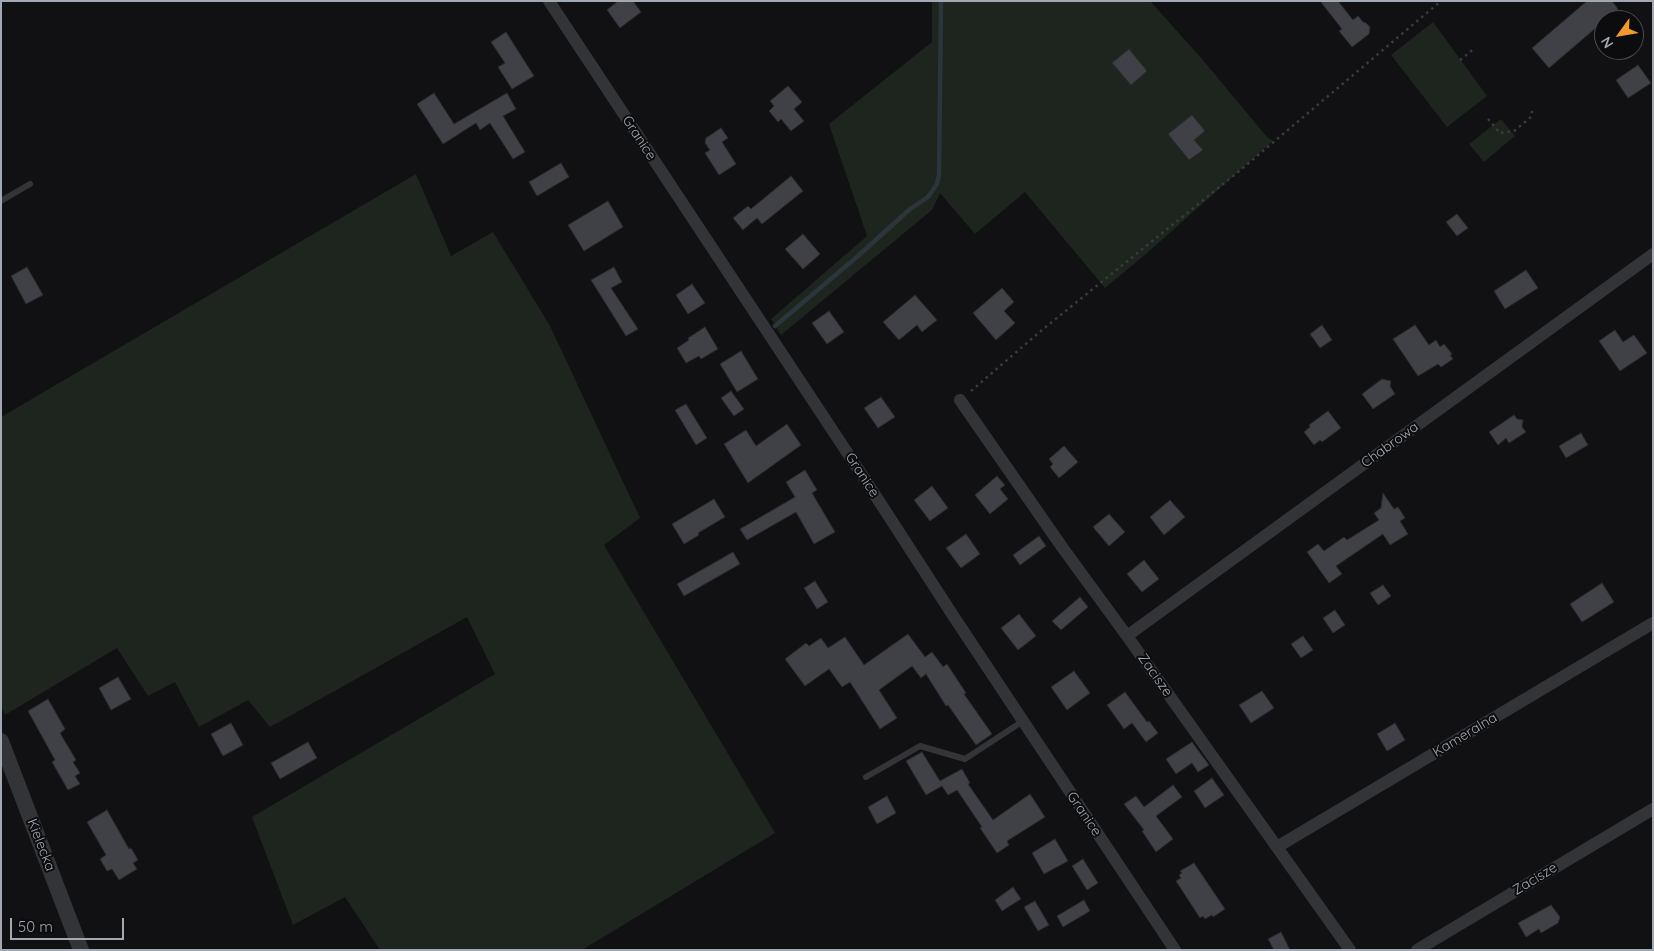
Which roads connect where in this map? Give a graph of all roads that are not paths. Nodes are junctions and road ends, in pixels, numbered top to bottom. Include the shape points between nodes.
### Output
1 (549, 1) edge
2 (30, 184) dead end
3 (1, 201) edge
4 (1653, 254) edge
5 (960, 400) road end
6 (1653, 623) edge
7 (1127, 636) junction
8 (1023, 722) junction
9 (3, 752) edge
10 (866, 778) dead end
11 (1653, 809) edge
12 (1277, 847) junction
13 (81, 950) edge
14 (1175, 950) edge
15 (1350, 950) edge
16 (1417, 950) edge

1 - 8 street, Granice
2 - 3 lane
4 - 7 street, Chabrowa
5 - 7 street, Zacisze
6 - 12 street, Kameralna
7 - 12 street, Zacisze
8 - 10 lane via 965,759 920,746
8 - 14 street, Granice
9 - 13 street, Kielecka
11 - 16 street, Zacisze
12 - 15 street, Zacisze

